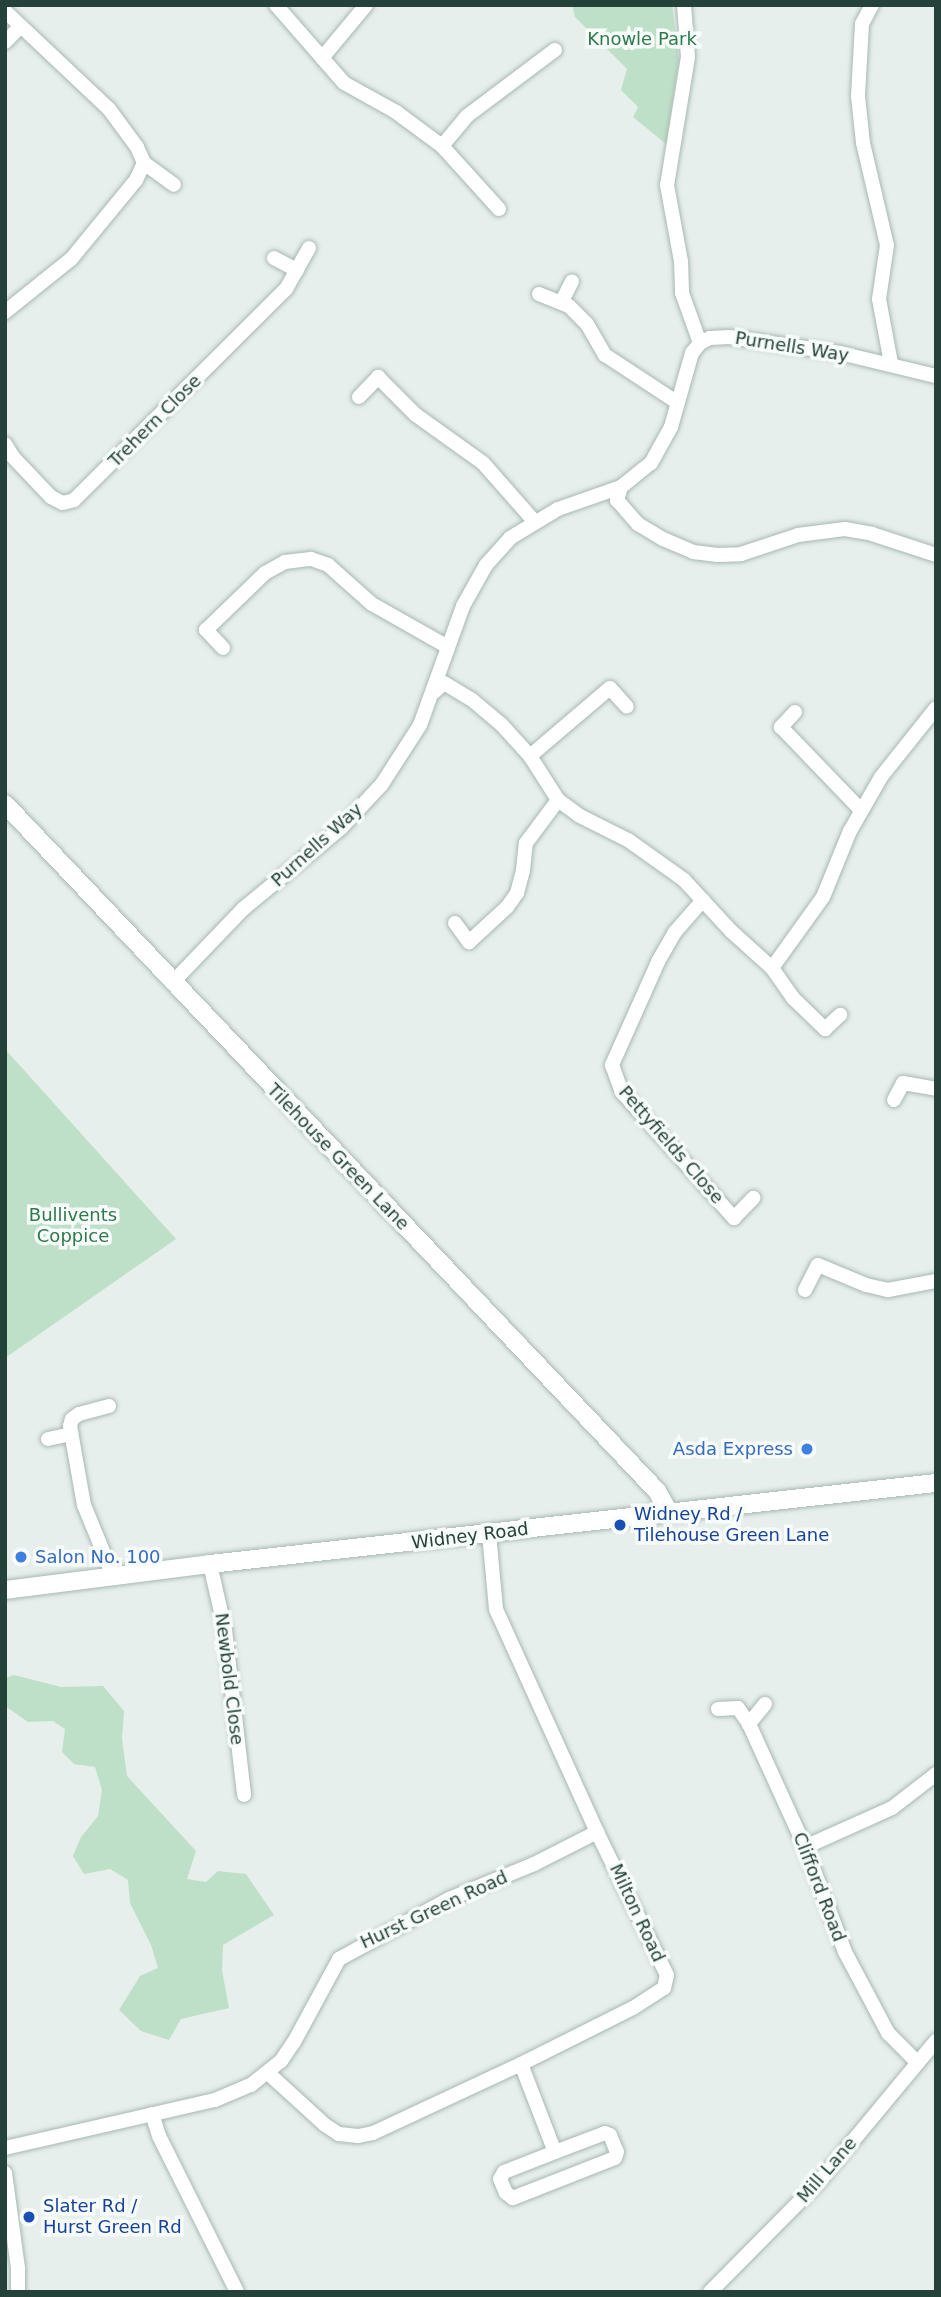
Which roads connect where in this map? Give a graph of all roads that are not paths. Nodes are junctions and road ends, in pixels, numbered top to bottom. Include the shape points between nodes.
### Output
1 (276, 5) edge
2 (366, 5) edge
3 (684, 5) edge
4 (872, 5) edge
5 (5, 11) edge
6 (20, 27) junction
7 (5, 42) edge
8 (555, 50) dead end
9 (322, 58) junction
10 (442, 146) junction
11 (144, 163) junction
12 (174, 185) dead end
13 (499, 209) dead end
14 (309, 248) dead end
15 (274, 257) dead end
16 (297, 270) junction
17 (572, 281) dead end
18 (539, 294) dead end
19 (562, 301) junction
20 (5, 312) edge
21 (701, 344) junction
22 (891, 363) junction
23 (936, 376) edge
24 (359, 397) dead end
25 (678, 403) junction
26 (5, 444) edge
27 (621, 487) junction
28 (535, 522) junction
29 (936, 555) edge
30 (448, 647) junction
31 (223, 648) dead end
32 (434, 692) junction
33 (627, 707) dead end
34 (936, 708) edge
35 (795, 712) dead end
36 (530, 756) junction
37 (558, 800) junction
38 (6, 807) edge
39 (861, 810) junction
40 (703, 900) junction
41 (455, 923) dead end
42 (772, 968) junction
43 (172, 983) junction
44 (840, 1015) dead end
45 (936, 1090) edge
46 (894, 1100) dead end
47 (753, 1198) dead end
48 (936, 1281) edge
49 (805, 1290) dead end
50 (110, 1406) dead end
51 (71, 1434) junction
52 (48, 1439) dead end
53 (936, 1483) edge
54 (668, 1511) junction
55 (489, 1534) junction
56 (210, 1564) junction
57 (114, 1578) junction
58 (5, 1590) edge
59 (765, 1704) dead end
60 (718, 1709) dead end
61 (749, 1724) junction
62 (936, 1774) edge
63 (244, 1795) dead end
64 (597, 1832) junction
65 (805, 1847) junction
66 (936, 2041) edge
67 (918, 2063) junction
68 (521, 2064) junction
69 (268, 2073) junction
70 (152, 2114) junction
71 (5, 2148) edge
72 (555, 2152) junction
73 (5, 2174) edge
74 (12, 2268) edge
75 (18, 2292) edge
76 (237, 2292) edge
77 (709, 2292) edge

1 - 9 street
2 - 9 street
3 - 21 street via 688,57 667,185 682,293
4 - 22 street via 862,24 858,96 863,143 887,245 879,299
5 - 6 street
6 - 7 street
6 - 11 street via 109,109
8 - 10 street via 467,116
9 - 10 street via 344,83 396,111
10 - 13 street
11 - 12 street
11 - 20 street via 136,180 71,259
14 - 16 street, Trehern Close
15 - 16 street
16 - 26 street, Trehern Close via 286,289 74,500 63,503 51,497
17 - 19 street
18 - 19 street
19 - 25 street via 587,324 605,355
21 - 22 street, Purnells Way via 710,338 729,337
21 - 25 street, Purnells Way via 692,353
22 - 23 street, Purnells Way
24 - 28 street via 379,377 416,415 483,463
25 - 27 street, Purnells Way via 661,450
27 - 28 street, Purnells Way
27 - 29 street via 617,500 638,524 693,552 741,554 826,529 872,534
28 - 30 street, Purnells Way via 510,538 486,565 454,625
30 - 31 street via 372,604 328,565 311,559 285,562 265,573 206,631
30 - 32 street, Purnells Way
32 - 36 street via 444,683 471,699
32 - 43 street, Purnells Way via 399,760 360,808 243,909
33 - 36 street via 610,688
34 - 39 street
35 - 39 street via 781,727
36 - 37 street
37 - 40 street via 628,840 684,880
37 - 41 street via 526,843 517,893 507,907 469,942
38 - 43 street, Tilehouse Green Lane
39 - 42 street via 823,897
40 - 42 street
40 - 47 street, Pettyfields Close via 675,932 658,962 612,1065 622,1092 734,1218
42 - 44 street via 793,998 825,1030
43 - 54 street, Tilehouse Green Lane via 657,1491
45 - 46 street via 903,1083
48 - 49 street via 888,1290 818,1265
50 - 51 street via 72,1419
51 - 52 street
51 - 57 street via 84,1505
53 - 54 street, Widney Road
54 - 55 street, Widney Road
55 - 56 street, Widney Road
55 - 64 street, Milton Road via 496,1609
56 - 57 street, Widney Road
56 - 63 street, Newbold Close via 225,1630
57 - 58 street, Widney Road
59 - 61 street
60 - 61 street via 738,1708
61 - 65 street, Clifford Road
62 - 65 street via 892,1808
64 - 68 street, Milton Road via 667,1975 664,1988
64 - 69 street, Hurst Green Road via 449,1899 339,1959 294,2042
65 - 67 street, Clifford Road via 845,1952 888,2033
66 - 67 street, Mill Lane
67 - 77 street, Mill Lane via 818,2183
68 - 69 street, Milton Road via 358,2136 339,2134 325,2125
68 - 72 street
69 - 70 street, Hurst Green Road via 215,2100
70 - 71 street, Hurst Green Road
70 - 76 street
72 - 72 street via 604,2133 610,2135 617,2151 615,2158 513,2197 506,2193 500,2179 504,2172
73 - 74 street
74 - 75 street

